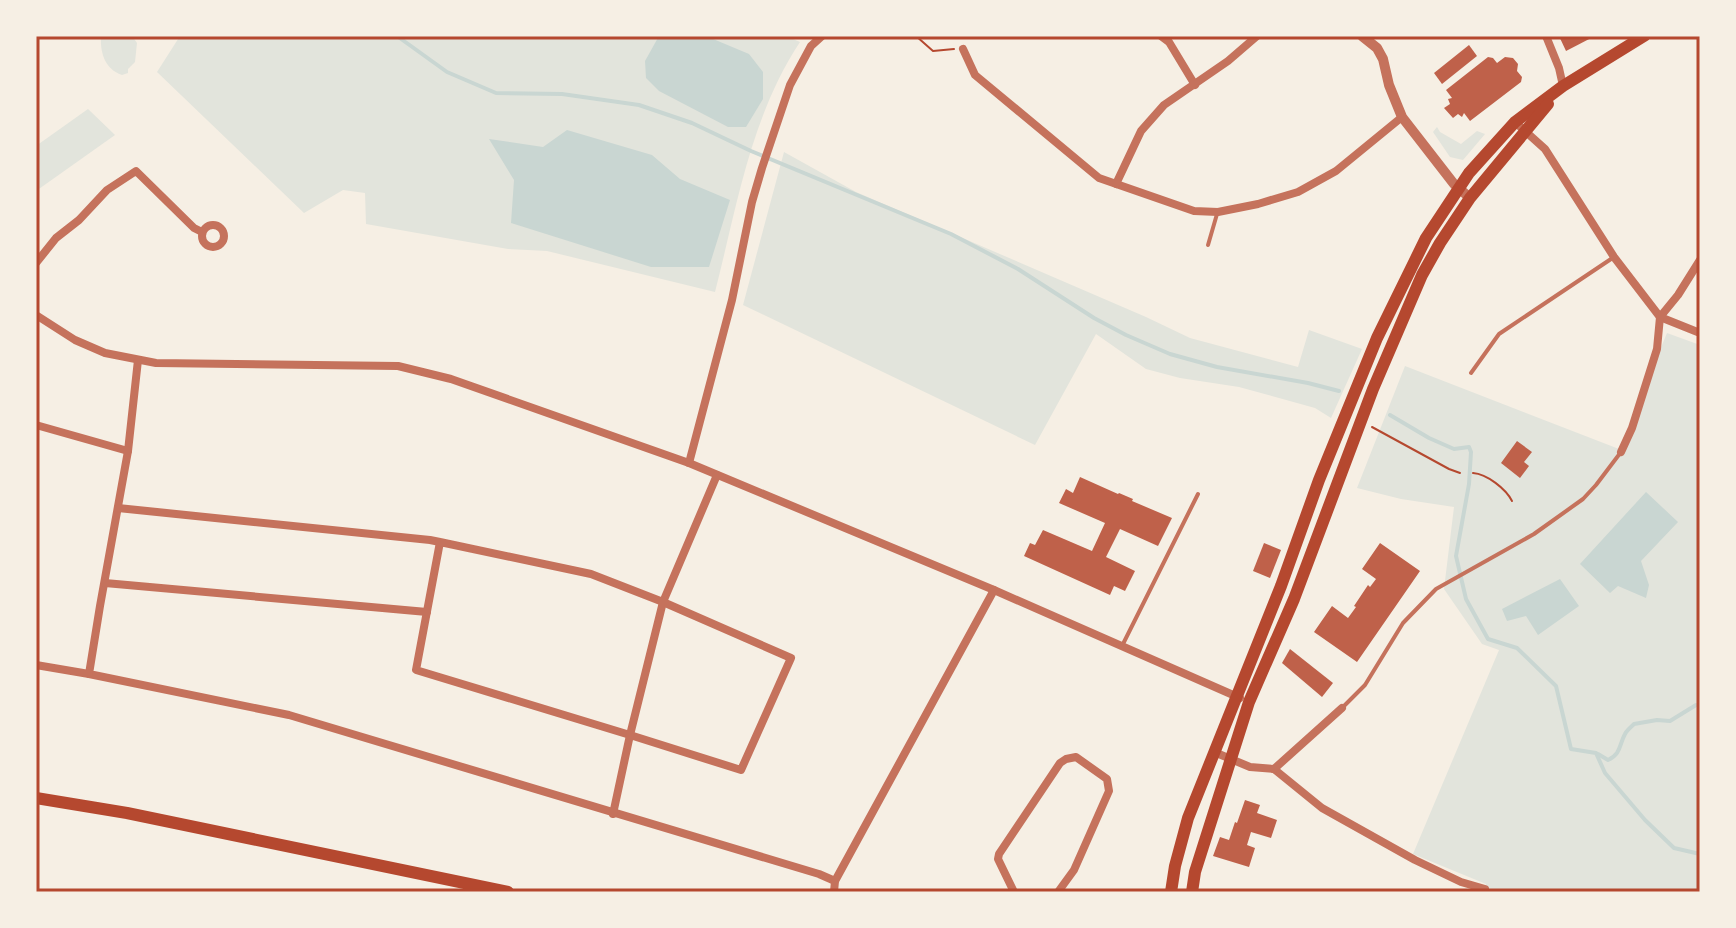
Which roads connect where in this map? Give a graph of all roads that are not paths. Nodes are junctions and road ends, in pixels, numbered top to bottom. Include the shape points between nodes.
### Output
1 (822, 36) edge
2 (1161, 36) edge
3 (1257, 36) edge
4 (1362, 36) edge
5 (1546, 36) edge
6 (1644, 36) edge
7 (963, 49) road end
8 (1195, 85) junction
9 (1563, 86) junction
10 (1402, 117) junction
11 (1520, 126) junction
12 (1116, 184) junction
13 (1458, 188) junction
14 (1470, 198) junction
15 (1218, 212) junction
16 (202, 232) dead end
17 (1208, 245) dead end
18 (1614, 257) junction
19 (1700, 260) edge
20 (36, 263) edge
21 (36, 315) edge
22 (1660, 317) junction
23 (1700, 333) edge
24 (138, 360) junction
25 (1471, 373) dead end
26 (36, 425) edge
27 (128, 451) junction
28 (1621, 452) joint
29 (689, 463) junction
30 (717, 475) junction
31 (1198, 494) dead end
32 (118, 508) junction
33 (440, 542) junction
34 (105, 583) junction
35 (994, 590) junction
36 (663, 602) junction
37 (427, 612) junction
38 (1122, 646) junction
39 (36, 665) edge
40 (89, 674) junction
41 (1237, 696) junction
42 (1249, 702) junction
43 (1342, 708) joint
44 (630, 735) junction
45 (1214, 752) junction
46 (1230, 759) junction
47 (1274, 769) junction
48 (36, 798) edge
49 (613, 814) junction
50 (835, 881) junction
51 (1461, 882) junction
52 (1485, 889) dead end
53 (508, 892) edge
54 (834, 892) edge
55 (1014, 892) edge
56 (1058, 892) edge
57 (1171, 892) edge
58 (1192, 892) edge
59 (1456, 892) edge

1 - 29 street via 790,85 762,168
2 - 8 street
3 - 8 street
4 - 10 street via 1383,59
5 - 9 street
6 - 9 main road
7 - 12 street via 975,75 1099,178
8 - 12 street via 1164,105 1141,131
9 - 11 main road
10 - 13 street
10 - 15 street via 1336,171 1298,192
11 - 13 main road via 1483,156
11 - 14 main road
11 - 18 street via 1545,149
12 - 15 street via 1194,211
13 - 14 street
13 - 41 main road via 1426,238 1377,338
14 - 42 main road via 1408,305
15 - 17 lane
16 - 20 street via 136,171 107,190
18 - 22 street
18 - 25 lane via 1499,334
19 - 22 street
21 - 24 street via 105,353
22 - 23 street
22 - 28 street via 1657,349
24 - 27 street
24 - 29 street via 398,366 451,379
26 - 27 street
27 - 32 street
28 - 43 lane via 1583,499 1534,534 1436,589 1403,623 1365,685
29 - 30 street
30 - 35 street
30 - 36 street
31 - 38 lane
32 - 33 street
32 - 34 street
33 - 36 street via 591,574
33 - 37 street
34 - 37 street
34 - 40 street
35 - 38 street
35 - 50 street
36 - 44 street
36 - 44 street via 791,658 741,770
37 - 44 street via 416,670
38 - 41 street
39 - 40 street
40 - 49 street via 289,715
41 - 42 street
41 - 45 main road
42 - 46 main road
43 - 47 street
44 - 49 street
45 - 46 street
45 - 57 main road via 1188,818
46 - 47 street
46 - 58 main road
47 - 51 street via 1322,808
48 - 53 main road
49 - 50 street
50 - 54 street
51 - 52 street
51 - 59 street
55 - 56 street via 999,854 1060,763 1076,757 1107,779 1109,791 1074,870

